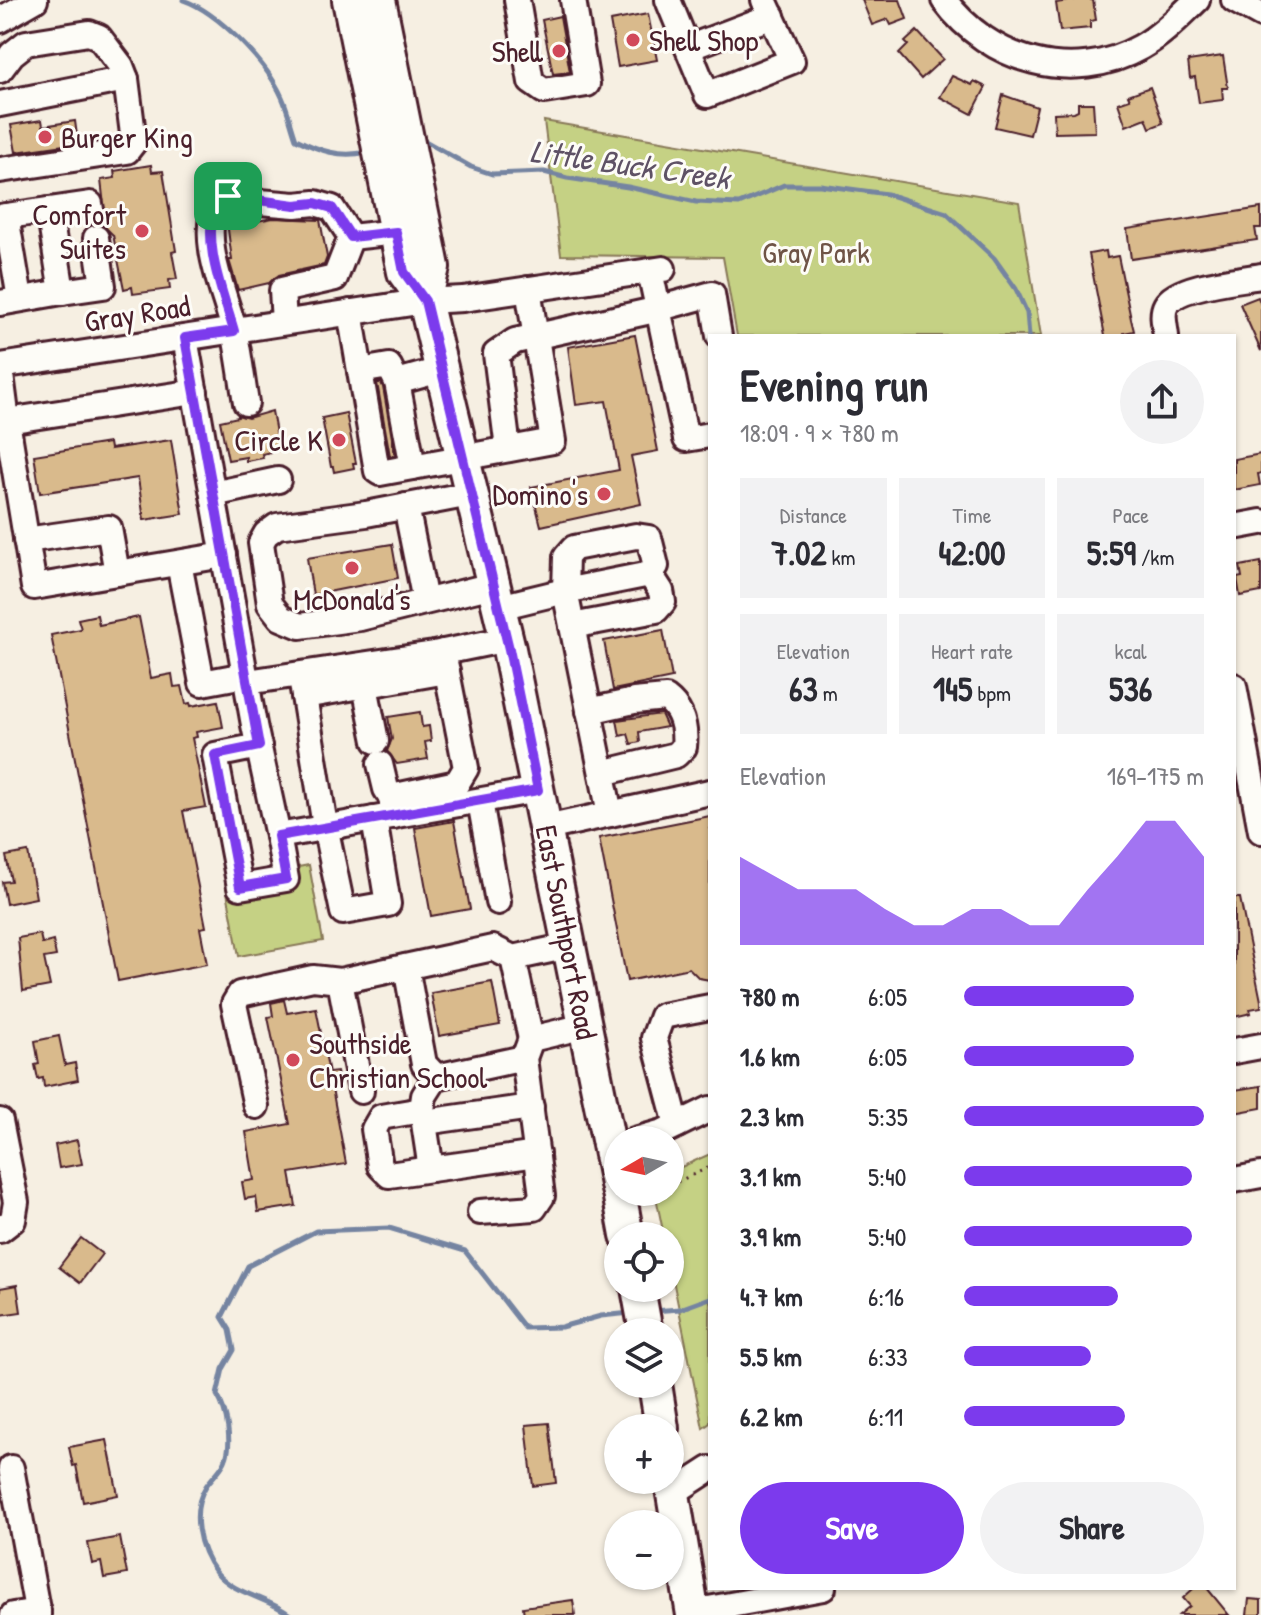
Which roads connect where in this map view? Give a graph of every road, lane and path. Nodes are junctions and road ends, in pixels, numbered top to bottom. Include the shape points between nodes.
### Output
1 (349, 0) edge
2 (379, 0) edge
3 (517, 0) edge
4 (573, 0) edge
5 (668, 0) edge
6 (944, 0) edge
7 (1197, 0) edge
8 (1234, 0) edge
9 (15, 7) edge
10 (768, 8) edge
11 (1261, 15) edge
12 (33, 42) junction
13 (688, 48) junction
14 (0, 70) edge
15 (126, 79) junction
16 (0, 104) edge
17 (385, 104) junction
18 (0, 170) edge
19 (49, 210) junction
20 (91, 210) dead end
21 (3, 217) edge
22 (396, 232) junction
23 (351, 237) junction
24 (96, 238) dead end
25 (1261, 276) edge
26 (528, 289) junction
27 (62, 292) junction
28 (10, 301) edge
29 (425, 301) junction
30 (660, 308) junction
31 (350, 312) junction
32 (284, 322) junction
33 (234, 331) junction
34 (719, 334) edge
35 (1166, 334) edge
36 (185, 338) junction
37 (536, 338) junction
38 (0, 367) edge
39 (440, 370) junction
40 (360, 371) junction
41 (397, 382) junction
42 (195, 392) junction
43 (246, 403) dead end
44 (7, 421) junction
45 (708, 435) edge
46 (508, 449) junction
47 (462, 458) junction
48 (413, 467) junction
49 (278, 480) dead end
50 (213, 494) junction
51 (470, 494) junction
52 (406, 506) junction
53 (1261, 522) edge
54 (1236, 527) edge
55 (26, 540) junction
56 (224, 555) junction
57 (179, 563) junction
58 (117, 573) junction
59 (650, 574) junction
60 (565, 591) junction
61 (496, 596) junction
62 (425, 601) junction
63 (572, 626) junction
64 (507, 639) junction
65 (445, 662) junction
66 (246, 678) junction
67 (303, 685) junction
68 (365, 686) junction
69 (1244, 697) edge
70 (589, 711) junction
71 (259, 746) junction
72 (602, 773) junction
73 (538, 790) junction
74 (708, 792) edge
75 (480, 801) junction
76 (386, 811) junction
77 (610, 814) junction
78 (325, 826) junction
79 (546, 828) junction
80 (1261, 831) edge
81 (278, 836) junction
82 (498, 902) dead end
83 (569, 946) junction
84 (513, 958) junction
85 (406, 967) junction
86 (340, 981) junction
87 (708, 1007) edge
88 (585, 1026) junction
89 (1261, 1046) edge
90 (528, 1049) junction
91 (1236, 1051) edge
92 (436, 1077) junction
93 (361, 1091) dead end
94 (256, 1106) dead end
95 (531, 1107) junction
96 (708, 1110) edge
97 (424, 1116) junction
98 (0, 1121) edge
99 (677, 1125) junction
100 (616, 1126) edge
101 (674, 1126) edge
102 (537, 1154) junction
103 (708, 1168) edge
104 (431, 1169) junction
105 (1261, 1175) edge
106 (684, 1179) edge
107 (1236, 1180) edge
108 (480, 1212) dead end
109 (0, 1230) edge
110 (11, 1468) dead end
111 (708, 1470) edge
112 (684, 1479) edge
113 (673, 1494) edge
114 (813, 1590) edge
115 (38, 1613) edge
116 (692, 1613) edge
117 (13, 1615) edge

1 - 17 main road, East Southport Road
2 - 17 main road, East Southport Road
3 - 4 street via 531,82 544,91 587,84
5 - 13 street
6 - 7 street via 964,23 1000,49 1027,60 1071,66 1109,61 1136,50
8 - 11 street
9 - 12 street
10 - 13 street
10 - 13 street via 792,61 707,95
12 - 14 street via 12,54
12 - 15 street via 89,33 99,37
15 - 16 street
15 - 18 street via 134,142 127,151
17 - 22 main road, East Southport Road via 386,184
17 - 29 main road, East Southport Road via 417,190 433,267
19 - 20 street via 90,204
19 - 21 street
19 - 27 street
21 - 28 street
22 - 23 street
22 - 29 main road, East Southport Road via 404,272
23 - 32 street via 335,278 282,290
23 - 33 street via 332,208 315,203 228,196 216,202 214,259
24 - 27 street via 103,286
25 - 35 street via 1179,292 1164,311
26 - 29 street, Gray Road
26 - 30 street, Gray Road via 656,270
26 - 37 street
27 - 28 street
29 - 31 street, Gray Road
29 - 39 main road, East Southport Road
30 - 34 street via 712,294
30 - 37 street
30 - 45 street via 686,439
31 - 32 street, Gray Road
31 - 40 street
32 - 33 street, Gray Road
33 - 36 street, Gray Road
33 - 43 street
36 - 38 street, Gray Road
36 - 42 street
37 - 46 street via 515,341 496,354
37 - 46 street via 553,441
38 - 44 street
39 - 41 street
39 - 47 main road, East Southport Road
40 - 41 street via 389,366
40 - 48 street via 377,471
41 - 48 street
42 - 44 street
42 - 50 street
44 - 55 street
46 - 47 street
47 - 48 street
47 - 51 main road, East Southport Road
49 - 50 street
50 - 56 street
51 - 52 street
51 - 61 main road, East Southport Road
52 - 62 street
52 - 62 street via 277,526 261,543 270,604 274,613 300,626
53 - 54 street
55 - 58 street via 109,528
55 - 58 street via 34,587
56 - 57 street
56 - 66 street
57 - 58 street
57 - 66 street via 202,683
59 - 60 street
59 - 60 street via 656,566 649,538 574,548 566,557
59 - 63 street via 663,602 656,610
60 - 61 street
60 - 63 street
61 - 62 street
61 - 64 main road, East Southport Road
63 - 70 street
64 - 65 street
64 - 73 main road, East Southport Road
65 - 67 street
65 - 68 street
65 - 76 street via 466,768 457,783
66 - 67 street
66 - 71 street
67 - 68 street
67 - 78 street
68 - 76 street
69 - 80 street
70 - 72 street
70 - 72 street via 666,698 683,725 684,747 676,755
71 - 81 street
71 - 81 street via 215,755 240,887 286,879
72 - 77 street
73 - 75 street
73 - 79 main road, East Southport Road
74 - 77 street
75 - 76 street
75 - 82 street
76 - 78 street
76 - 78 street via 388,904 343,912
77 - 79 street
78 - 81 street
79 - 83 main road, East Southport Road
83 - 84 street
83 - 88 main road, East Southport Road
84 - 85 street via 493,948
84 - 90 street
85 - 86 street
85 - 92 street via 424,1064
86 - 93 street
86 - 94 street via 313,978 240,994 234,1004
87 - 99 street via 662,1016 654,1038
88 - 90 street
88 - 100 main road, East Southport Road
89 - 91 street
90 - 92 street
90 - 95 street
92 - 97 street via 424,1096
95 - 97 street
95 - 102 street
96 - 99 street
97 - 104 street
97 - 104 street via 381,1117 374,1129 380,1166 389,1175
98 - 109 street via 16,1202 13,1220
99 - 101 street
102 - 104 street
102 - 108 street via 542,1196 534,1208
103 - 106 path
105 - 107 street
110 - 115 street
111 - 112 street
113 - 116 main road
114 - 116 street
115 - 117 street

